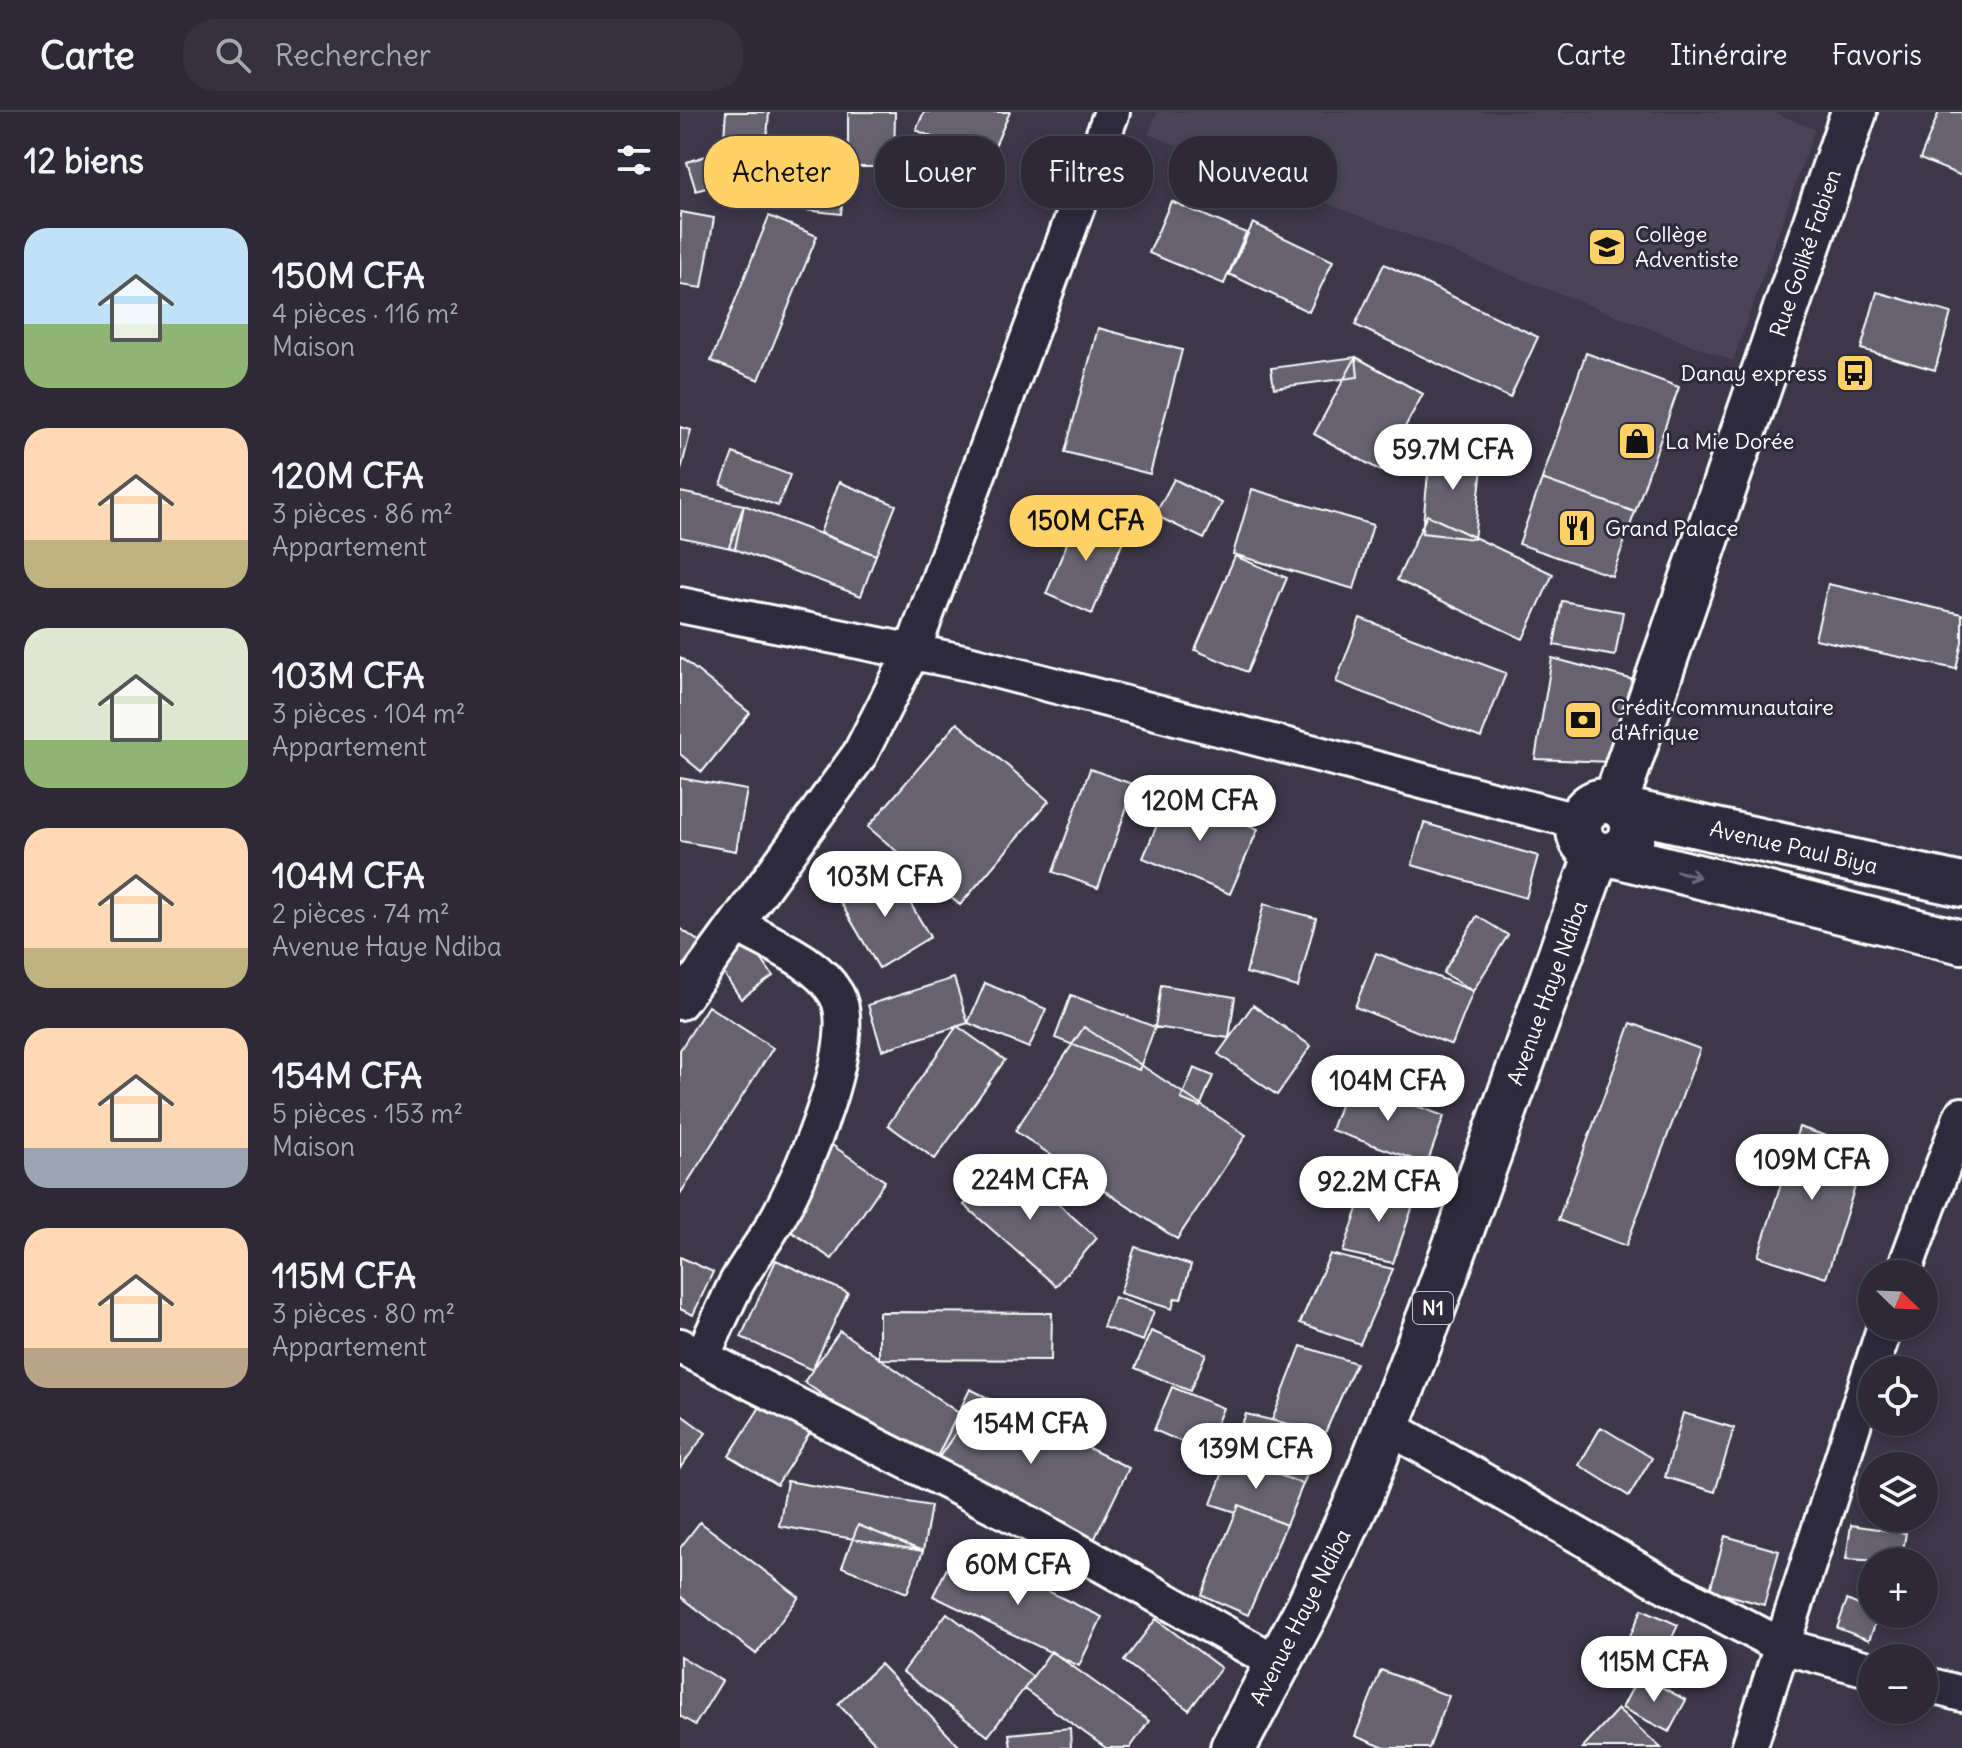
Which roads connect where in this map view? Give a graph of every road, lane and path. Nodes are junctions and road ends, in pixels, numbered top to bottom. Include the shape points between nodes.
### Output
1 (1112, 112) edge
2 (1854, 112) edge
3 (680, 605) edge
4 (912, 652) junction
5 (1606, 829) junction
6 (1962, 885) edge
7 (738, 925) junction
8 (1962, 942) edge
9 (680, 1002) edge
10 (1962, 1115) edge
11 (1908, 1260) edge
12 (1880, 1340) edge
13 (691, 1351) edge
14 (1387, 1426) junction
15 (1782, 1646) junction
16 (1279, 1664) junction
17 (1858, 1666) edge
18 (1938, 1688) edge
19 (1962, 1694) edge
20 (1233, 1748) edge
21 (1749, 1748) edge

1 - 4 street
2 - 5 highway, Rue Goliké Fabien / N1
3 - 4 street
4 - 5 street
4 - 7 street via 860,754
5 - 6 street, Avenue Paul Biya
5 -> 8 street
5 - 14 highway, Avenue Haye Ndiba / N1
7 - 9 street
7 - 13 street via 819,972 838,996 844,1022 838,1067 782,1211
10 - 11 street
12 - 15 street
13 - 16 street via 1030,1524
14 - 15 street
14 - 16 highway, Avenue Haye Ndiba / N1 via 1360,1496
15 - 17 street
15 - 21 street
16 - 20 highway, Avenue Haye Ndiba / N1
18 - 19 street

